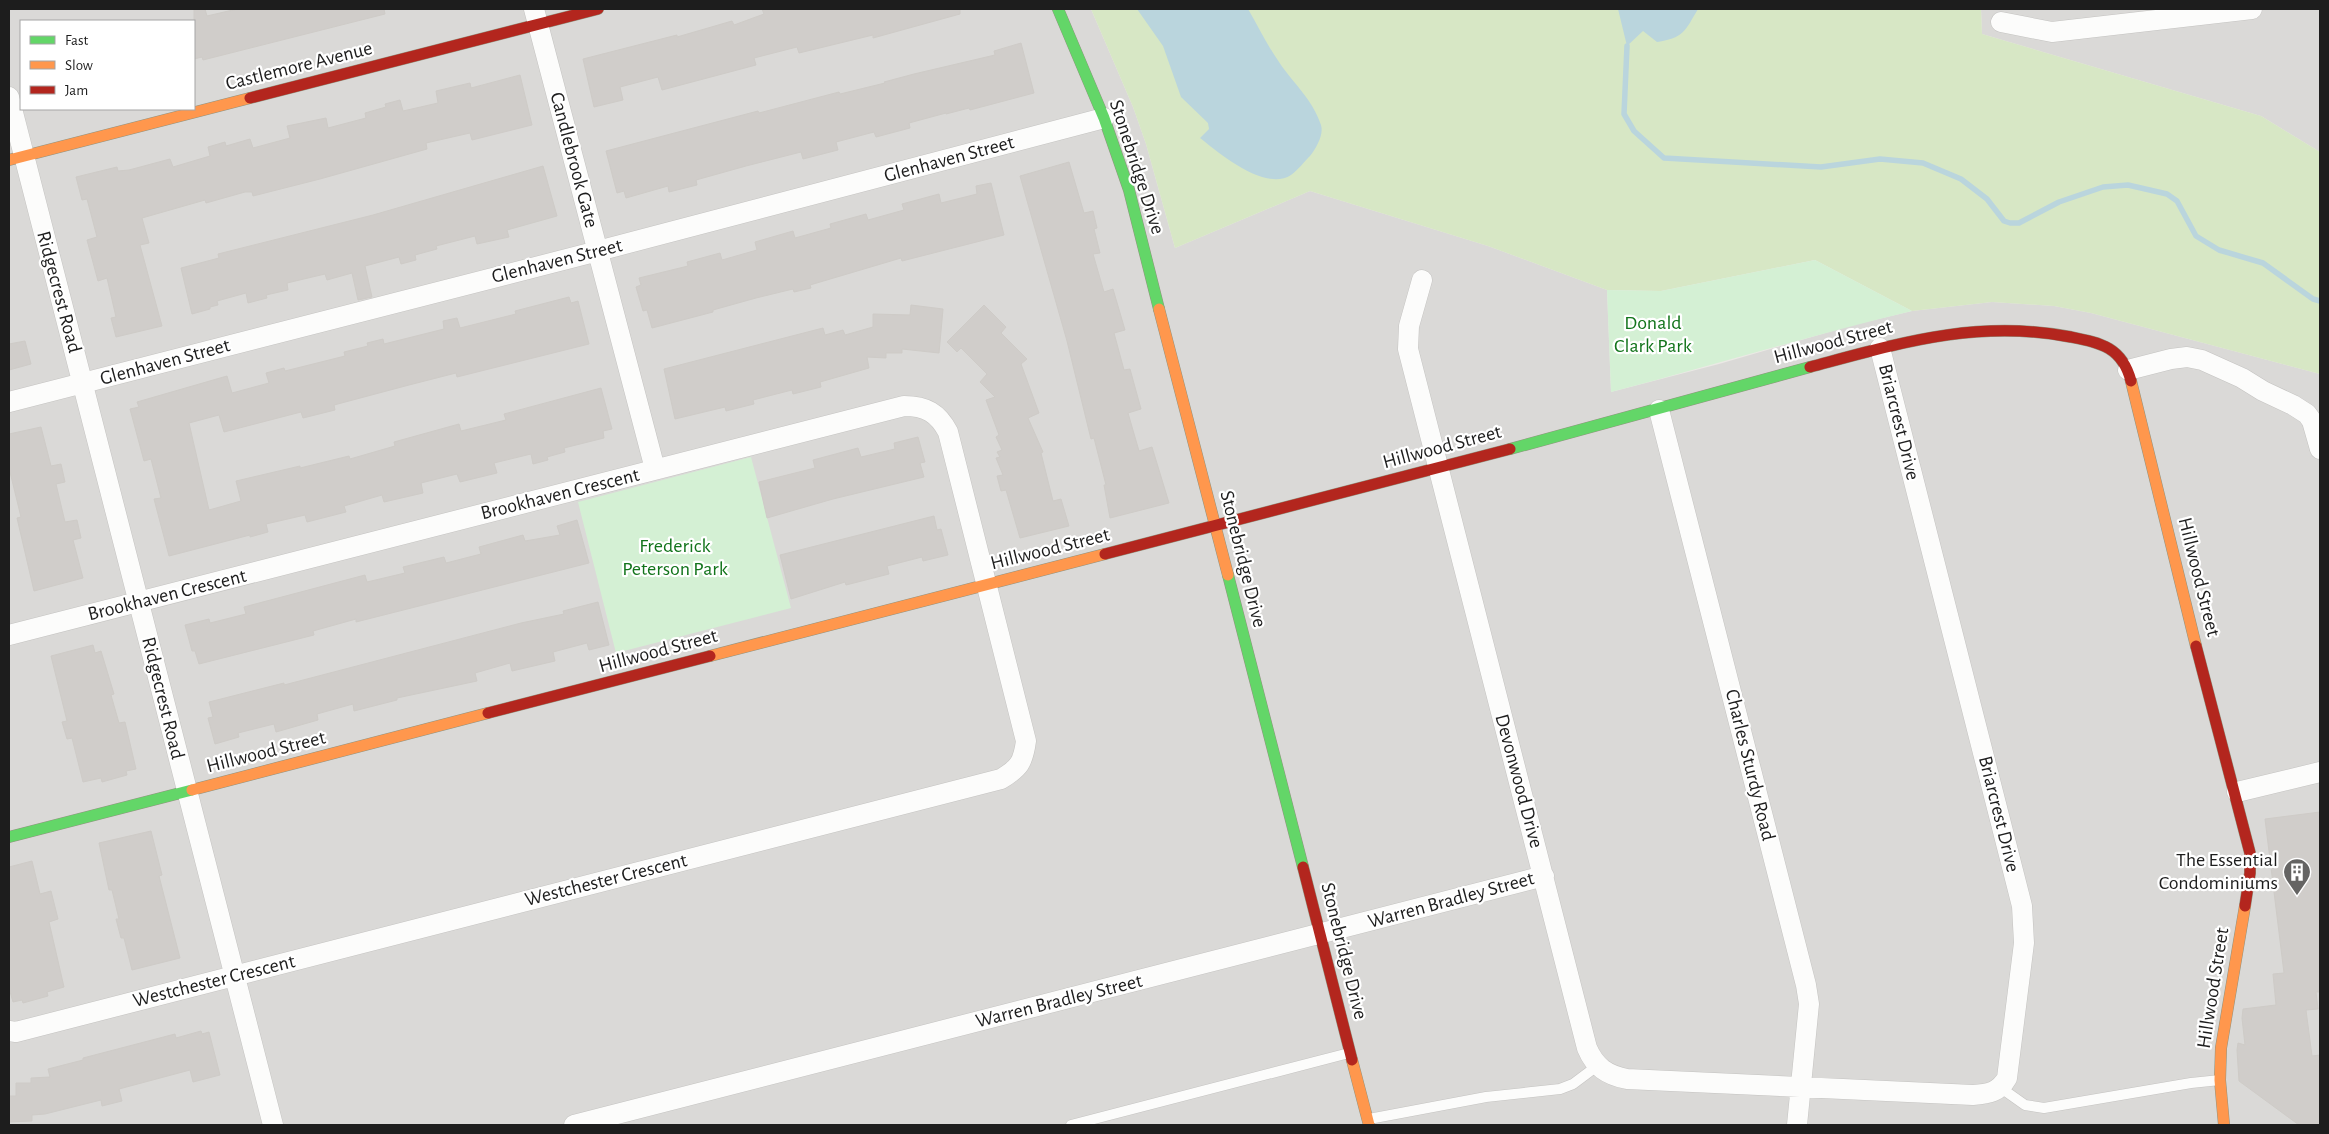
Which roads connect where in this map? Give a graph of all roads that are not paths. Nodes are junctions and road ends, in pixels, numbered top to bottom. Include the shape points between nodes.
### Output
1 (598, 9) edge
2 (1058, 9) edge
3 (2252, 9) edge
4 (2124, 16) edge
5 (536, 17) edge
6 (2001, 22) dead end
7 (9, 97) edge
8 (195, 109) edge
9 (193, 110) edge
10 (1104, 118) junction
11 (16, 158) edge
12 (598, 251) junction
13 (1422, 280) dead end
14 (1880, 348) junction
15 (2128, 370) junction
16 (82, 384) junction
17 (9, 402) edge
18 (1659, 410) junction
19 (2320, 449) edge
20 (1438, 468) junction
21 (655, 469) junction
22 (1216, 526) junction
23 (987, 585) junction
24 (138, 602) junction
25 (9, 636) edge
26 (2320, 772) edge
27 (187, 791) junction
28 (2237, 792) junction
29 (9, 837) edge
30 (1544, 876) junction
31 (1320, 934) junction
32 (235, 976) junction
33 (9, 1031) edge
34 (1350, 1053) junction
35 (1597, 1066) junction
36 (2220, 1080) junction
37 (1801, 1087) junction
38 (2001, 1088) junction
39 (1368, 1122) edge
40 (273, 1125) edge
41 (574, 1125) edge
42 (1071, 1125) edge
43 (1797, 1125) edge
44 (2224, 1125) edge

1 - 5 street, Castlemore Avenue
2 - 10 street, Stonebridge Drive
3 - 4 street
4 - 6 street via 2052,32
5 - 8 street, Castlemore Avenue
5 - 12 street, Candlebrook Gate
7 - 11 street, Ridgecrest Road
9 - 11 street, Castlemore Avenue
10 - 12 street, Glenhaven Street
10 - 22 street, Stonebridge Drive via 1129,190
11 - 16 street, Ridgecrest Road
12 - 16 street, Glenhaven Street
12 - 21 street, Candlebrook Gate
13 - 20 street, Devonwood Drive via 1409,326 1408,349
14 - 15 street, Hillwood Street via 1947,333 2041,332 2101,344 2122,358
14 - 18 street, Hillwood Street
14 - 38 street, Briarcrest Drive via 2022,906 2024,943 2010,1062
15 - 19 street via 2187,357 2216,365 2307,414
15 - 28 street, Hillwood Street via 2190,624
16 - 17 street, Glenhaven Street
16 - 24 street, Ridgecrest Road
18 - 20 street, Hillwood Street
18 - 37 street, Charles Sturdy Road via 1806,985 1809,1004
20 - 22 street, Hillwood Street
20 - 30 street, Devonwood Drive
21 - 23 street, Brookhaven Crescent via 904,406 930,410 941,419 948,432
21 - 24 street, Brookhaven Crescent
22 - 23 street, Hillwood Street
22 - 31 street, Stonebridge Drive
23 - 27 street, Hillwood Street
23 - 32 street, Westchester Crescent via 1026,741 1024,755 1016,769 1000,779
24 - 25 street, Brookhaven Crescent
24 - 27 street, Ridgecrest Road
26 - 28 street
27 - 29 street, Hillwood Street
27 - 32 street, Ridgecrest Road
28 - 36 street, Hillwood Street via 2250,853 2250,873 2224,1024
30 - 31 street, Warren Bradley Street
30 - 35 street, Devonwood Drive via 1587,1048
31 - 34 street, Stonebridge Drive
31 - 41 street, Warren Bradley Street
32 - 33 street, Westchester Crescent via 16,1032
32 - 40 street, Ridgecrest Road
34 - 39 street, Stonebridge Drive
34 - 42 lane
35 - 37 street via 1611,1076 1627,1078
35 - 39 lane via 1573,1084 1560,1089 1502,1094
36 - 38 lane via 2044,1108 2025,1105
36 - 44 street, Hillwood Street
37 - 38 street via 1974,1095 1988,1094
37 - 43 street, Charles Sturdy Road

